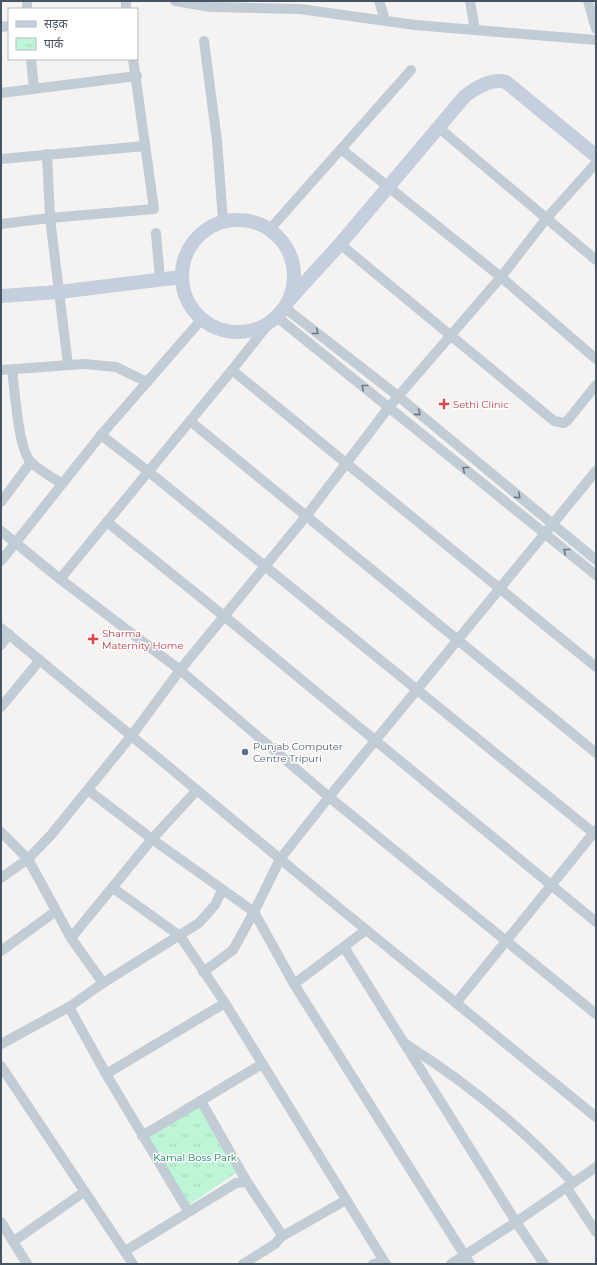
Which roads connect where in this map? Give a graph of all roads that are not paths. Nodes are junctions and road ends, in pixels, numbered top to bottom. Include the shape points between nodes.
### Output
1 (175, 1) edge
2 (379, 1) edge
3 (470, 1) edge
4 (588, 1) edge
5 (299, 5) edge
6 (385, 20) junction
7 (596, 29) edge
8 (475, 30) junction
9 (596, 40) edge
10 (204, 41) dead end
11 (31, 60) edge
12 (133, 60) edge
13 (411, 70) dead end
14 (136, 76) junction
15 (34, 89) junction
16 (1, 93) edge
17 (439, 128) junction
18 (145, 146) junction
19 (341, 149) junction
20 (47, 154) junction
21 (596, 156) edge
22 (1, 159) edge
23 (596, 163) edge
24 (388, 187) junction
25 (50, 218) junction
26 (546, 219) junction
27 (223, 221) junction
28 (1, 224) edge
29 (270, 229) junction
30 (156, 233) dead end
31 (340, 244) junction
32 (596, 260) edge
33 (501, 276) junction
34 (181, 277) junction
35 (160, 280) junction
36 (59, 292) junction
37 (1, 296) edge
38 (281, 312) junction
39 (201, 320) junction
40 (451, 334) junction
41 (596, 359) edge
42 (68, 365) junction
43 (1, 370) edge
44 (12, 370) junction
45 (232, 370) junction
46 (147, 382) junction
47 (596, 386) edge
48 (398, 396) junction
49 (389, 407) junction
50 (190, 421) junction
51 (101, 435) junction
52 (31, 462) junction
53 (346, 464) junction
54 (596, 471) edge
55 (149, 472) junction
56 (62, 484) junction
57 (1, 502) edge
58 (307, 515) junction
59 (108, 522) junction
60 (552, 525) junction
61 (1, 531) edge
62 (544, 533) junction
63 (15, 542) junction
64 (596, 560) edge
65 (1, 562) edge
66 (264, 565) junction
67 (596, 575) edge
68 (60, 579) junction
69 (499, 588) junction
70 (224, 616) junction
71 (5, 631) edge
72 (457, 640) junction
73 (1, 645) edge
74 (40, 660) junction
75 (596, 667) edge
76 (180, 670) junction
77 (416, 690) junction
78 (1, 707) edge
79 (132, 735) junction
80 (374, 741) junction
81 (596, 753) edge
82 (88, 790) junction
83 (197, 790) junction
84 (329, 797) junction
85 (1, 832) edge
86 (595, 833) edge
87 (152, 839) junction
88 (28, 859) junction
89 (280, 859) junction
90 (1, 878) edge
91 (551, 885) junction
92 (113, 888) junction
93 (222, 890) junction
94 (56, 911) junction
95 (254, 912) junction
96 (596, 922) edge
97 (366, 930) junction
98 (180, 936) junction
99 (71, 938) junction
100 (506, 941) junction
101 (344, 947) junction
102 (1, 951) edge
103 (203, 972) junction
104 (103, 983) junction
105 (294, 984) junction
106 (225, 1003) junction
107 (456, 1003) junction
108 (69, 1007) junction
109 (596, 1014) edge
110 (401, 1041) junction
111 (1, 1044) edge
112 (262, 1064) junction
113 (1, 1066) edge
114 (106, 1074) junction
115 (200, 1101) junction
116 (596, 1117) edge
117 (142, 1136) junction
118 (596, 1167) edge
119 (247, 1182) junction
120 (570, 1185) junction
121 (84, 1192) junction
122 (346, 1200) junction
123 (188, 1211) junction
124 (1, 1222) edge
125 (516, 1222) junction
126 (596, 1232) edge
127 (281, 1237) junction
128 (14, 1241) junction
129 (125, 1251) junction
130 (468, 1260) edge
131 (385, 1263) edge
132 (27, 1264) edge
133 (133, 1264) edge
134 (243, 1264) edge
135 (373, 1264) edge
136 (451, 1264) edge
137 (544, 1264) edge

1 - 5 street via 211,7
2 - 6 street
3 - 8 street
4 - 7 street
5 - 6 street
6 - 8 street
8 - 9 street
10 - 27 street via 217,141
11 - 15 street
12 - 14 street
13 - 19 street
14 - 15 street
14 - 18 street
15 - 16 street
17 - 21 street via 465,96 487,83 500,80 506,82
17 - 24 street
17 - 26 street
18 - 20 street
18 - 25 street via 154,209
19 - 24 street
19 - 29 street
20 - 22 street
20 - 25 street
23 - 26 street
24 - 31 street
24 - 33 street
25 - 28 street
25 - 36 street
26 - 32 street
26 - 33 street
27 - 29 street via 254,222
27 - 34 street via 204,230 192,243 184,260
29 - 38 street via 284,242 293,260 295,280
30 - 35 street
31 - 38 street
31 - 40 street
33 - 40 street
33 - 41 street
34 - 35 street
34 - 39 street via 188,303
35 - 36 street
36 - 37 street
36 - 42 street
38 - 39 street via 262,328 246,332 230,333
38 - 45 street
38 -> 48 street
49 -> 38 street
39 - 46 street
40 - 47 street via 559,423 568,420
40 - 48 street
42 - 44 street
42 - 46 street via 116,367
43 - 44 street
44 - 52 street via 21,436
45 - 50 street
45 - 53 street
46 - 51 street
48 - 49 street
48 -> 60 street
49 - 53 street
62 -> 49 street
50 - 55 street
50 - 58 street
51 - 55 street
51 - 56 street
52 - 56 street
52 - 57 street
53 - 58 street
53 - 69 street
54 - 60 street
55 - 59 street
55 - 66 street
56 - 63 street
58 - 66 street
58 - 72 street
59 - 68 street
59 - 70 street
60 - 62 street
60 - 64 street
61 - 63 street
67 -> 62 street
62 - 69 street
63 - 65 street
63 - 68 street
66 - 70 street
66 - 77 street
68 - 76 street
69 - 72 street
69 - 75 street
70 - 76 street
70 - 80 street
71 - 73 street
71 - 74 street
72 - 77 street
72 - 81 street
74 - 78 street
74 - 79 street
76 - 79 street
76 - 84 street
77 - 80 street
77 - 86 street
79 - 82 street
79 - 83 street
80 - 84 street
80 - 91 street
82 - 87 street
82 - 88 street
83 - 87 street
83 - 89 street
84 - 89 street
84 - 100 street
85 - 88 street
86 - 91 street
87 - 92 street
87 - 93 street
88 - 90 street
88 - 94 street
89 - 95 street
89 - 97 street
91 - 96 street
91 - 100 street
92 - 98 street
92 - 99 street
93 - 95 street
93 - 98 street via 208,914
94 - 99 street
94 - 102 street
95 - 103 street via 233,950
95 - 105 street
97 - 101 street
97 - 107 street
98 - 103 street
98 - 104 street
99 - 104 street
100 - 107 street
100 - 109 street
101 - 105 street
101 - 110 street
103 - 106 street
104 - 108 street
105 - 130 street
106 - 112 street
106 - 114 street
107 - 116 street
108 - 111 street
108 - 114 street
110 - 120 street via 480,1096 547,1154
110 - 125 street
112 - 115 street
112 - 122 street
113 - 121 street
114 - 117 street
115 - 117 street
115 - 119 street
117 - 123 street
118 - 120 street
119 - 123 street via 236,1183
119 - 127 street
120 - 125 street
120 - 126 street
121 - 128 street
121 - 129 street
122 - 127 street
122 - 131 street
123 - 129 street
124 - 128 street
125 - 130 street
125 - 137 street
127 - 134 street via 275,1244
128 - 132 street
129 - 133 street
130 - 136 street
131 - 135 street

